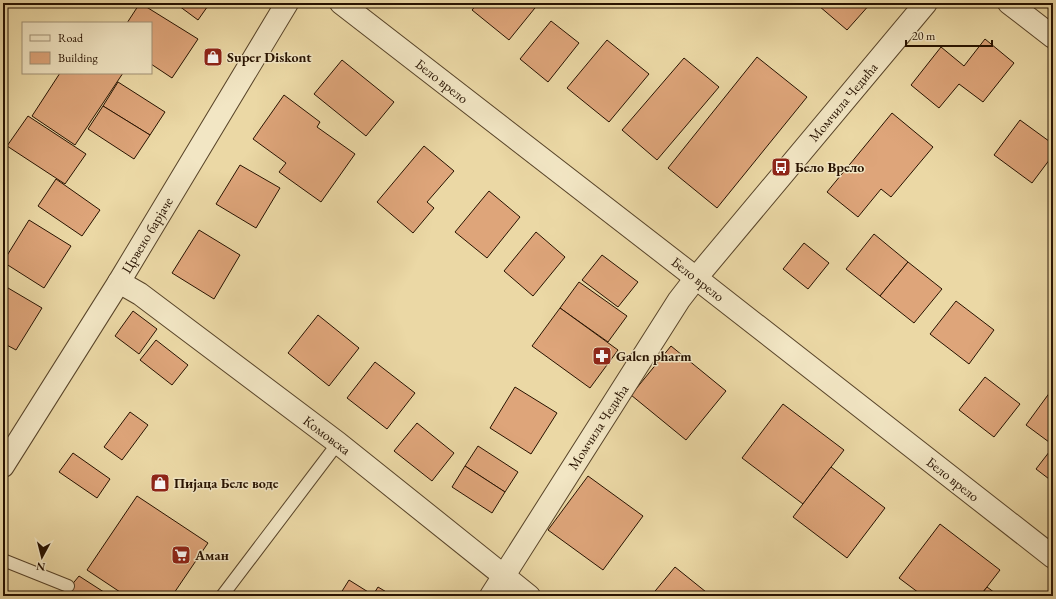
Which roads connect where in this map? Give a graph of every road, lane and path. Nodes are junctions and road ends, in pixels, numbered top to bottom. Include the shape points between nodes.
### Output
1 (287, 3) edge
2 (341, 3) edge
3 (926, 3) edge
4 (1009, 3) edge
5 (1053, 37) edge
6 (696, 278) junction
7 (119, 282) junction
8 (338, 443) junction
9 (3, 466) edge
10 (1053, 557) edge
11 (3, 560) edge
12 (503, 576) junction
13 (68, 586) dead end
14 (222, 596) edge
15 (491, 596) edge
16 (529, 596) edge

1 - 7 street, Црвено барјаче
2 - 6 street, Бело врело
3 - 6 street, Момчила Чедића
4 - 5 street
6 - 10 street, Бело врело
6 - 12 street, Момчила Чедића via 679,300
7 - 8 street, Комовска via 140,294
7 - 9 street, Црвено барјаче
8 - 12 street, Комовска
8 - 14 lane
11 - 13 lane
12 - 15 street, Момчила Чедића
12 - 16 street, Комовска

